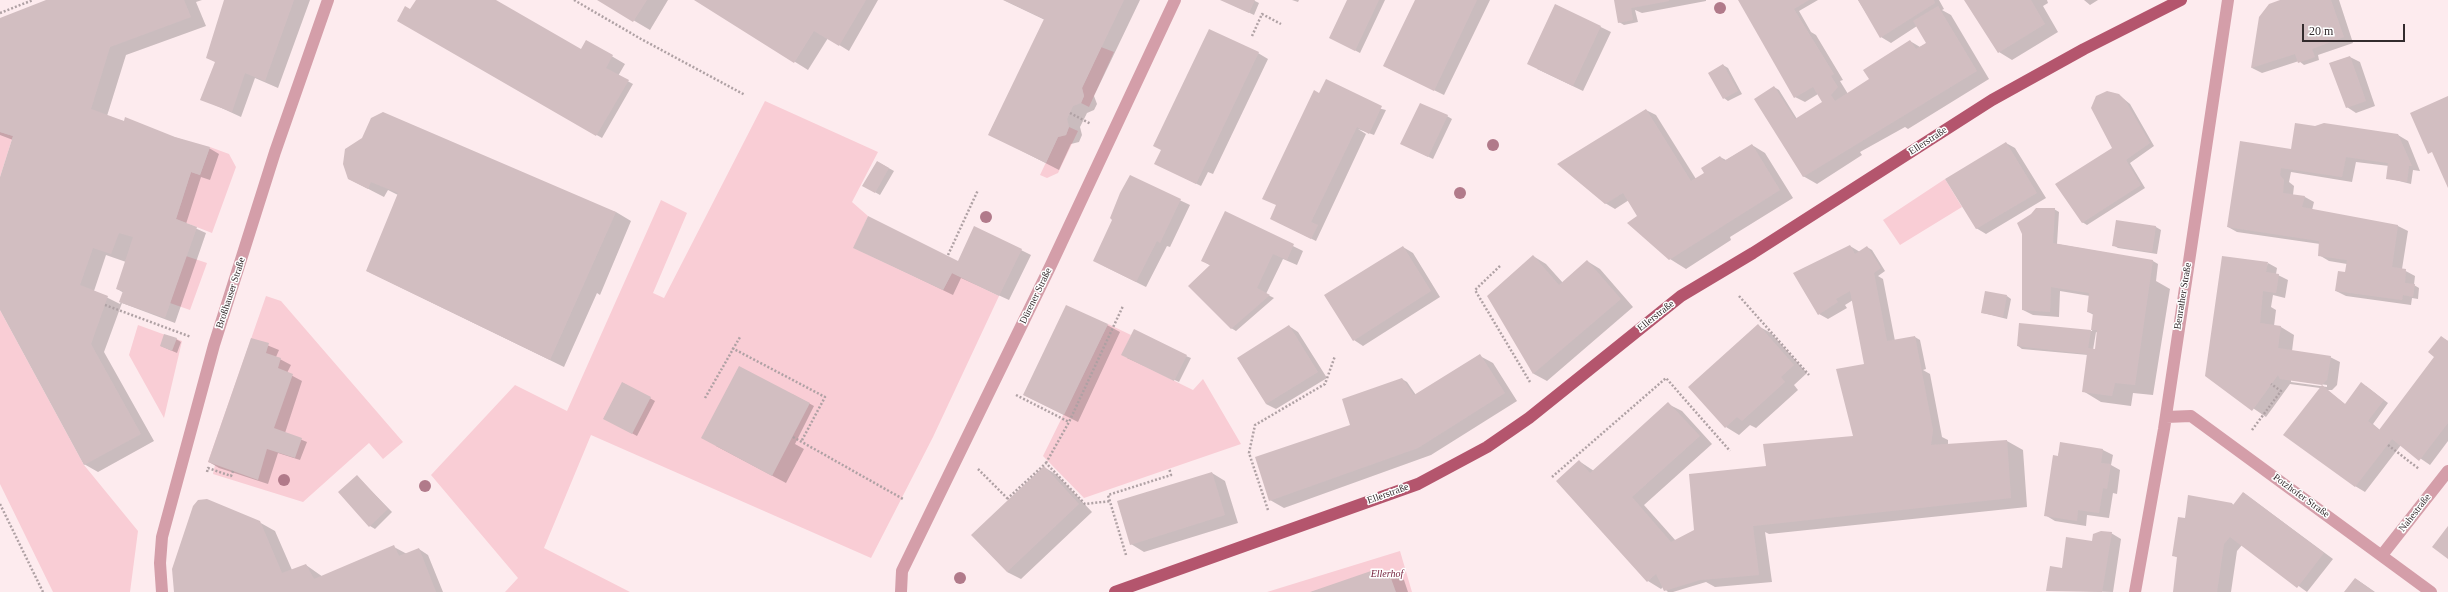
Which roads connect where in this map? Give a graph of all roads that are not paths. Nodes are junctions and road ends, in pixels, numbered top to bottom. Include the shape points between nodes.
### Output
1 (328, 0) edge
2 (1175, 0) edge
3 (2181, 0) edge
4 (2228, 0) edge
5 (2166, 417) junction
6 (2448, 471) edge
7 (2382, 555) junction
8 (162, 592) edge
9 (901, 592) edge
10 (1115, 592) edge
11 (2135, 592) edge
12 (2431, 592) edge

1 - 8 street, Broßhauser Straße via 275,152 214,345 162,537
2 - 9 street, Dürener Straße via 1050,267 902,571
3 - 10 main road, Ellerstraße via 2084,49 1992,100 1766,245 1681,296 1529,418 1487,447 1418,484
4 - 5 street, Benrather Straße
5 - 7 street, Potzhofer Straße via 2191,416
5 - 11 street, Benrather Straße
6 - 7 street, Nahestraße
7 - 12 street, Potzhofer Straße

